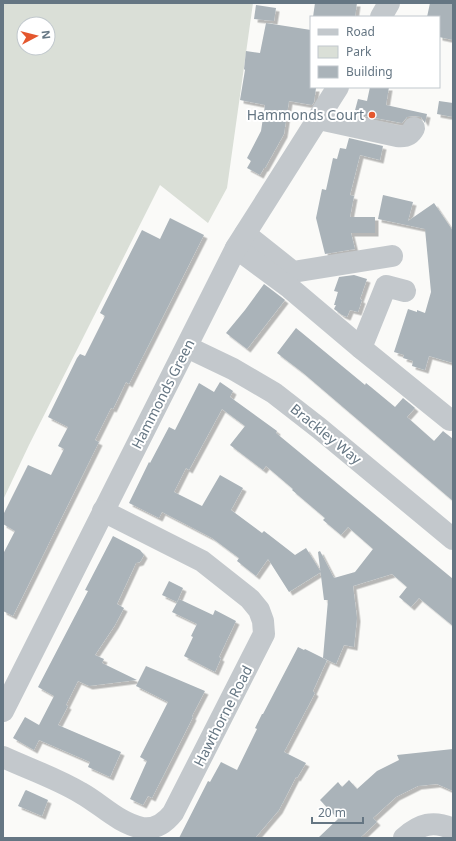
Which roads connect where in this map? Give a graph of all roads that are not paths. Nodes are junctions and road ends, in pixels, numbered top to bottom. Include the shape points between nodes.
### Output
1 (389, 3) edge
2 (382, 16) edge
3 (337, 88) edge
4 (319, 119) junction
5 (414, 128) dead end
6 (241, 241) junction
7 (392, 256) dead end
8 (405, 291) dead end
9 (187, 347) junction
10 (361, 348) junction
11 (450, 420) dead end
12 (103, 511) junction
13 (453, 539) edge
14 (3, 711) edge
15 (3, 757) edge
16 (453, 829) edge
17 (404, 838) edge

1 - 2 street
3 - 4 street, Hammonds Green
4 - 5 street via 404,137 411,134
4 - 6 street, Hammonds Green
6 - 7 street via 293,272
6 - 9 street, Hammonds Green
6 - 10 street via 290,288
8 - 10 street via 386,286
9 - 12 street, Hammonds Green
9 - 13 street, Brackley Way via 233,369 274,393
10 - 11 street
12 - 14 street, Hammonds Green
12 - 15 street, Hawthorne Road via 202,561 250,598 259,610 264,634 173,813 166,822 156,827 143,828 126,823 83,793
16 - 17 street via 443,824 428,824 414,829

